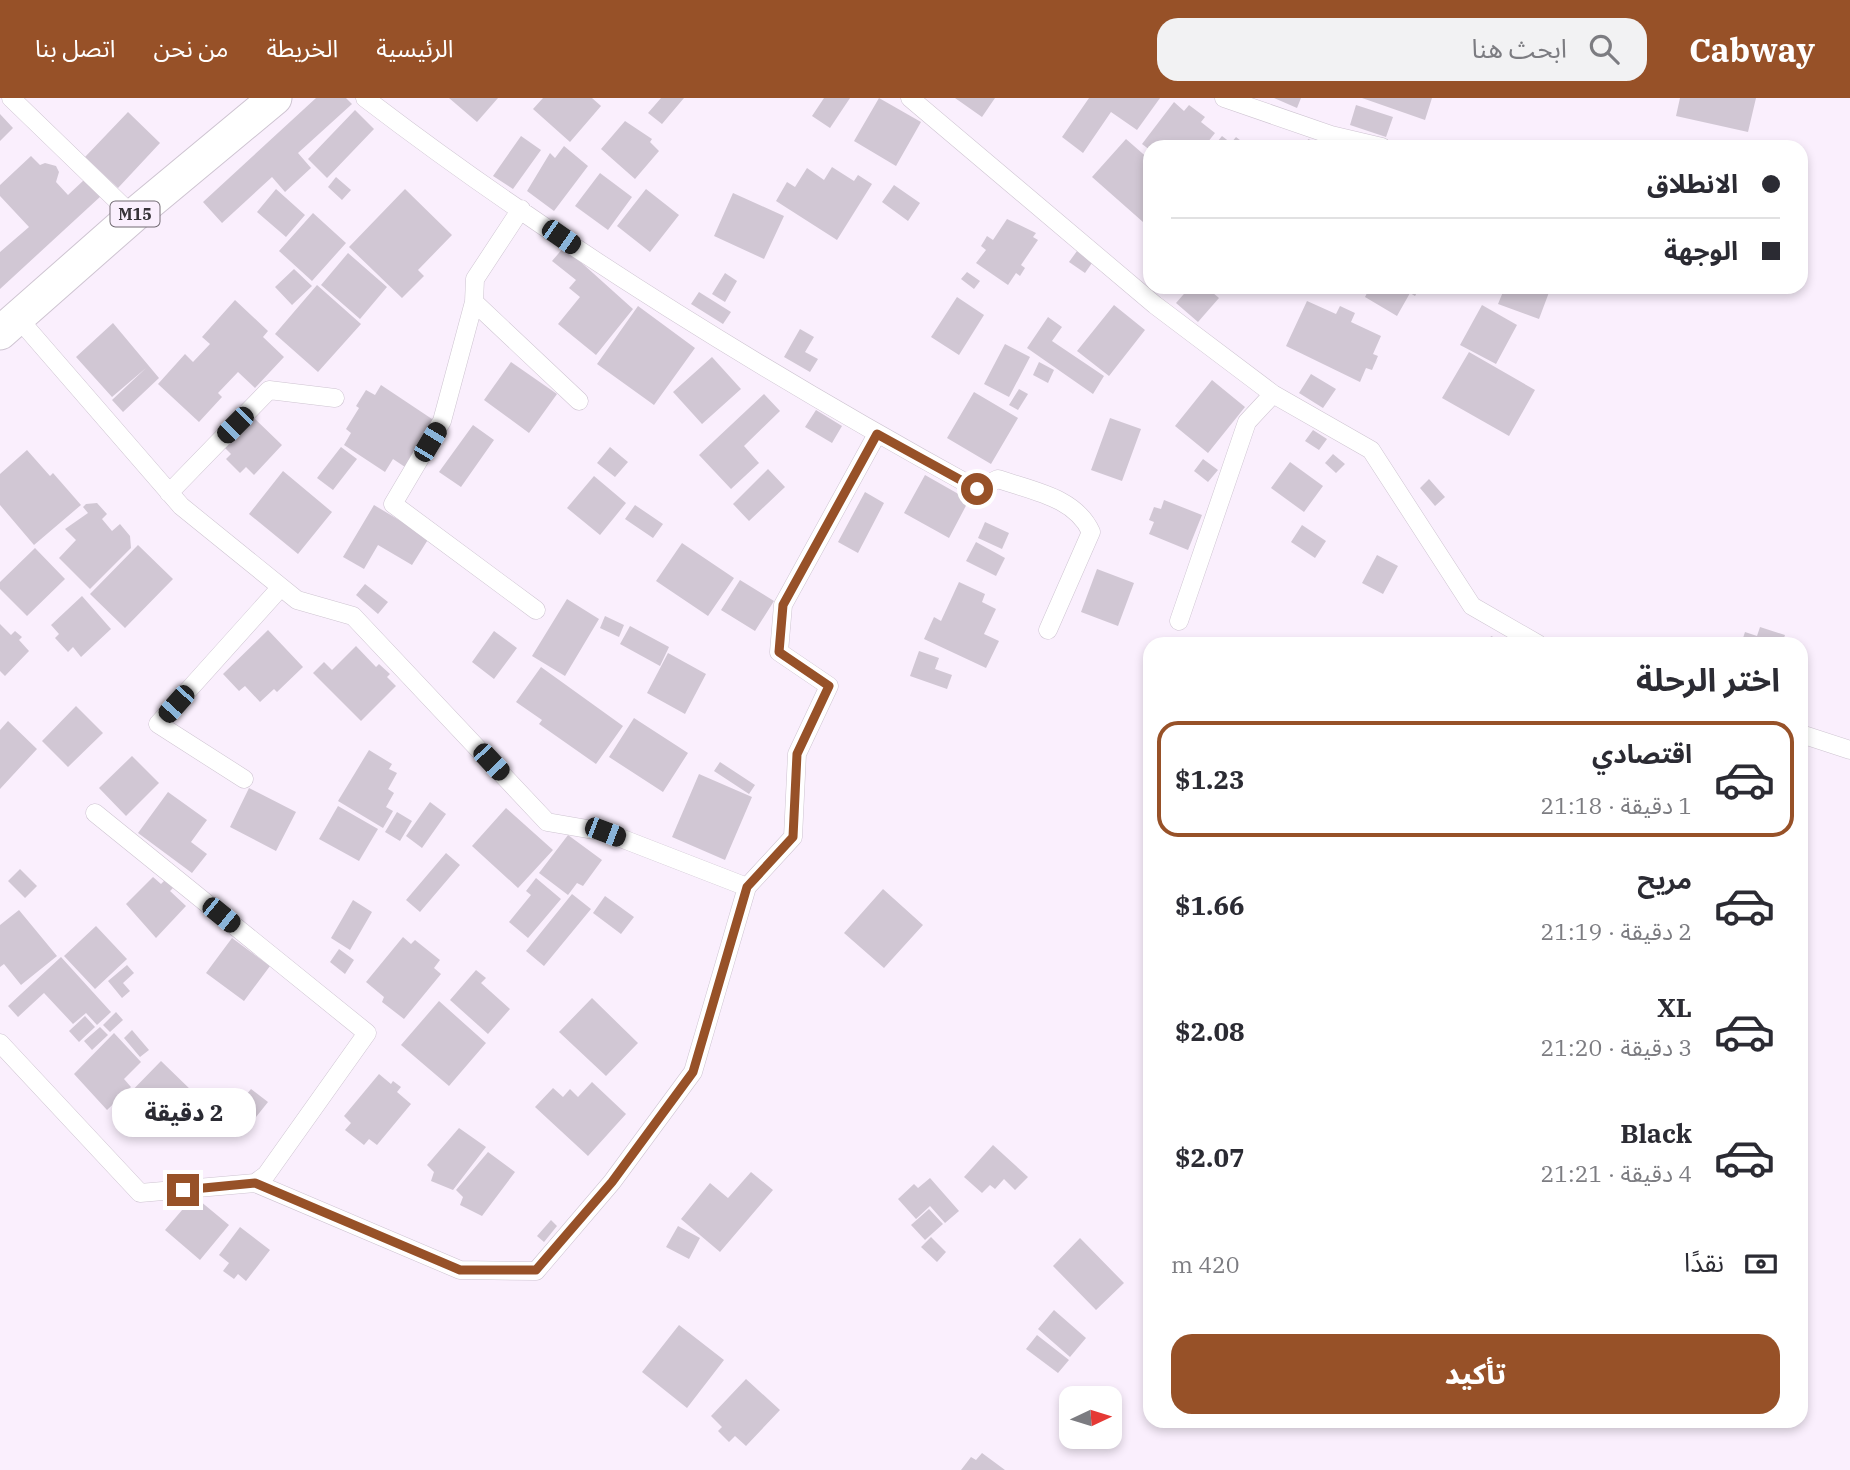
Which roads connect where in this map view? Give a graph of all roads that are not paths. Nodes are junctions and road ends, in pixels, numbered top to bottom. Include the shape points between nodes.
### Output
1 (11, 98) edge
2 (275, 98) edge
3 (365, 98) edge
4 (910, 98) edge
5 (1224, 98) edge
6 (1352, 140) edge
7 (521, 209) junction
8 (133, 216) junction
9 (474, 302) junction
10 (9, 326) edge
11 (1273, 394) junction
12 (335, 398) dead end
13 (579, 401) dead end
14 (877, 434) junction
15 (169, 493) junction
16 (281, 587) junction
17 (536, 610) dead end
18 (1179, 621) dead end
19 (1048, 630) dead end
20 (1526, 637) edge
21 (1808, 736) edge
22 (1850, 750) edge
23 (244, 779) dead end
24 (95, 813) dead end
25 (747, 887) junction
26 (0, 1043) edge
27 (255, 1183) junction

1 - 8 street
2 - 8 highway, M15
3 - 7 street
4 - 11 street via 1155,305
5 - 6 street
7 - 9 street via 475,279
7 - 14 street via 602,265
8 - 10 highway, M15
9 - 13 street
9 - 17 street via 442,421 393,504
10 - 15 street
11 - 18 street via 1247,422
11 - 20 street via 1371,450 1472,606
12 - 15 street via 269,390
14 - 19 street via 977,489 998,479 1070,504 1083,515 1091,532
14 - 25 street via 783,605 779,652 829,686 797,754 793,837
15 - 16 street
16 - 23 street via 158,724
16 - 25 street via 297,600 353,616 547,822 605,832
21 - 22 street
24 - 27 street via 367,1034 266,1175
25 - 27 street via 693,1072 612,1182 536,1270 460,1270
26 - 27 street via 140,1193

